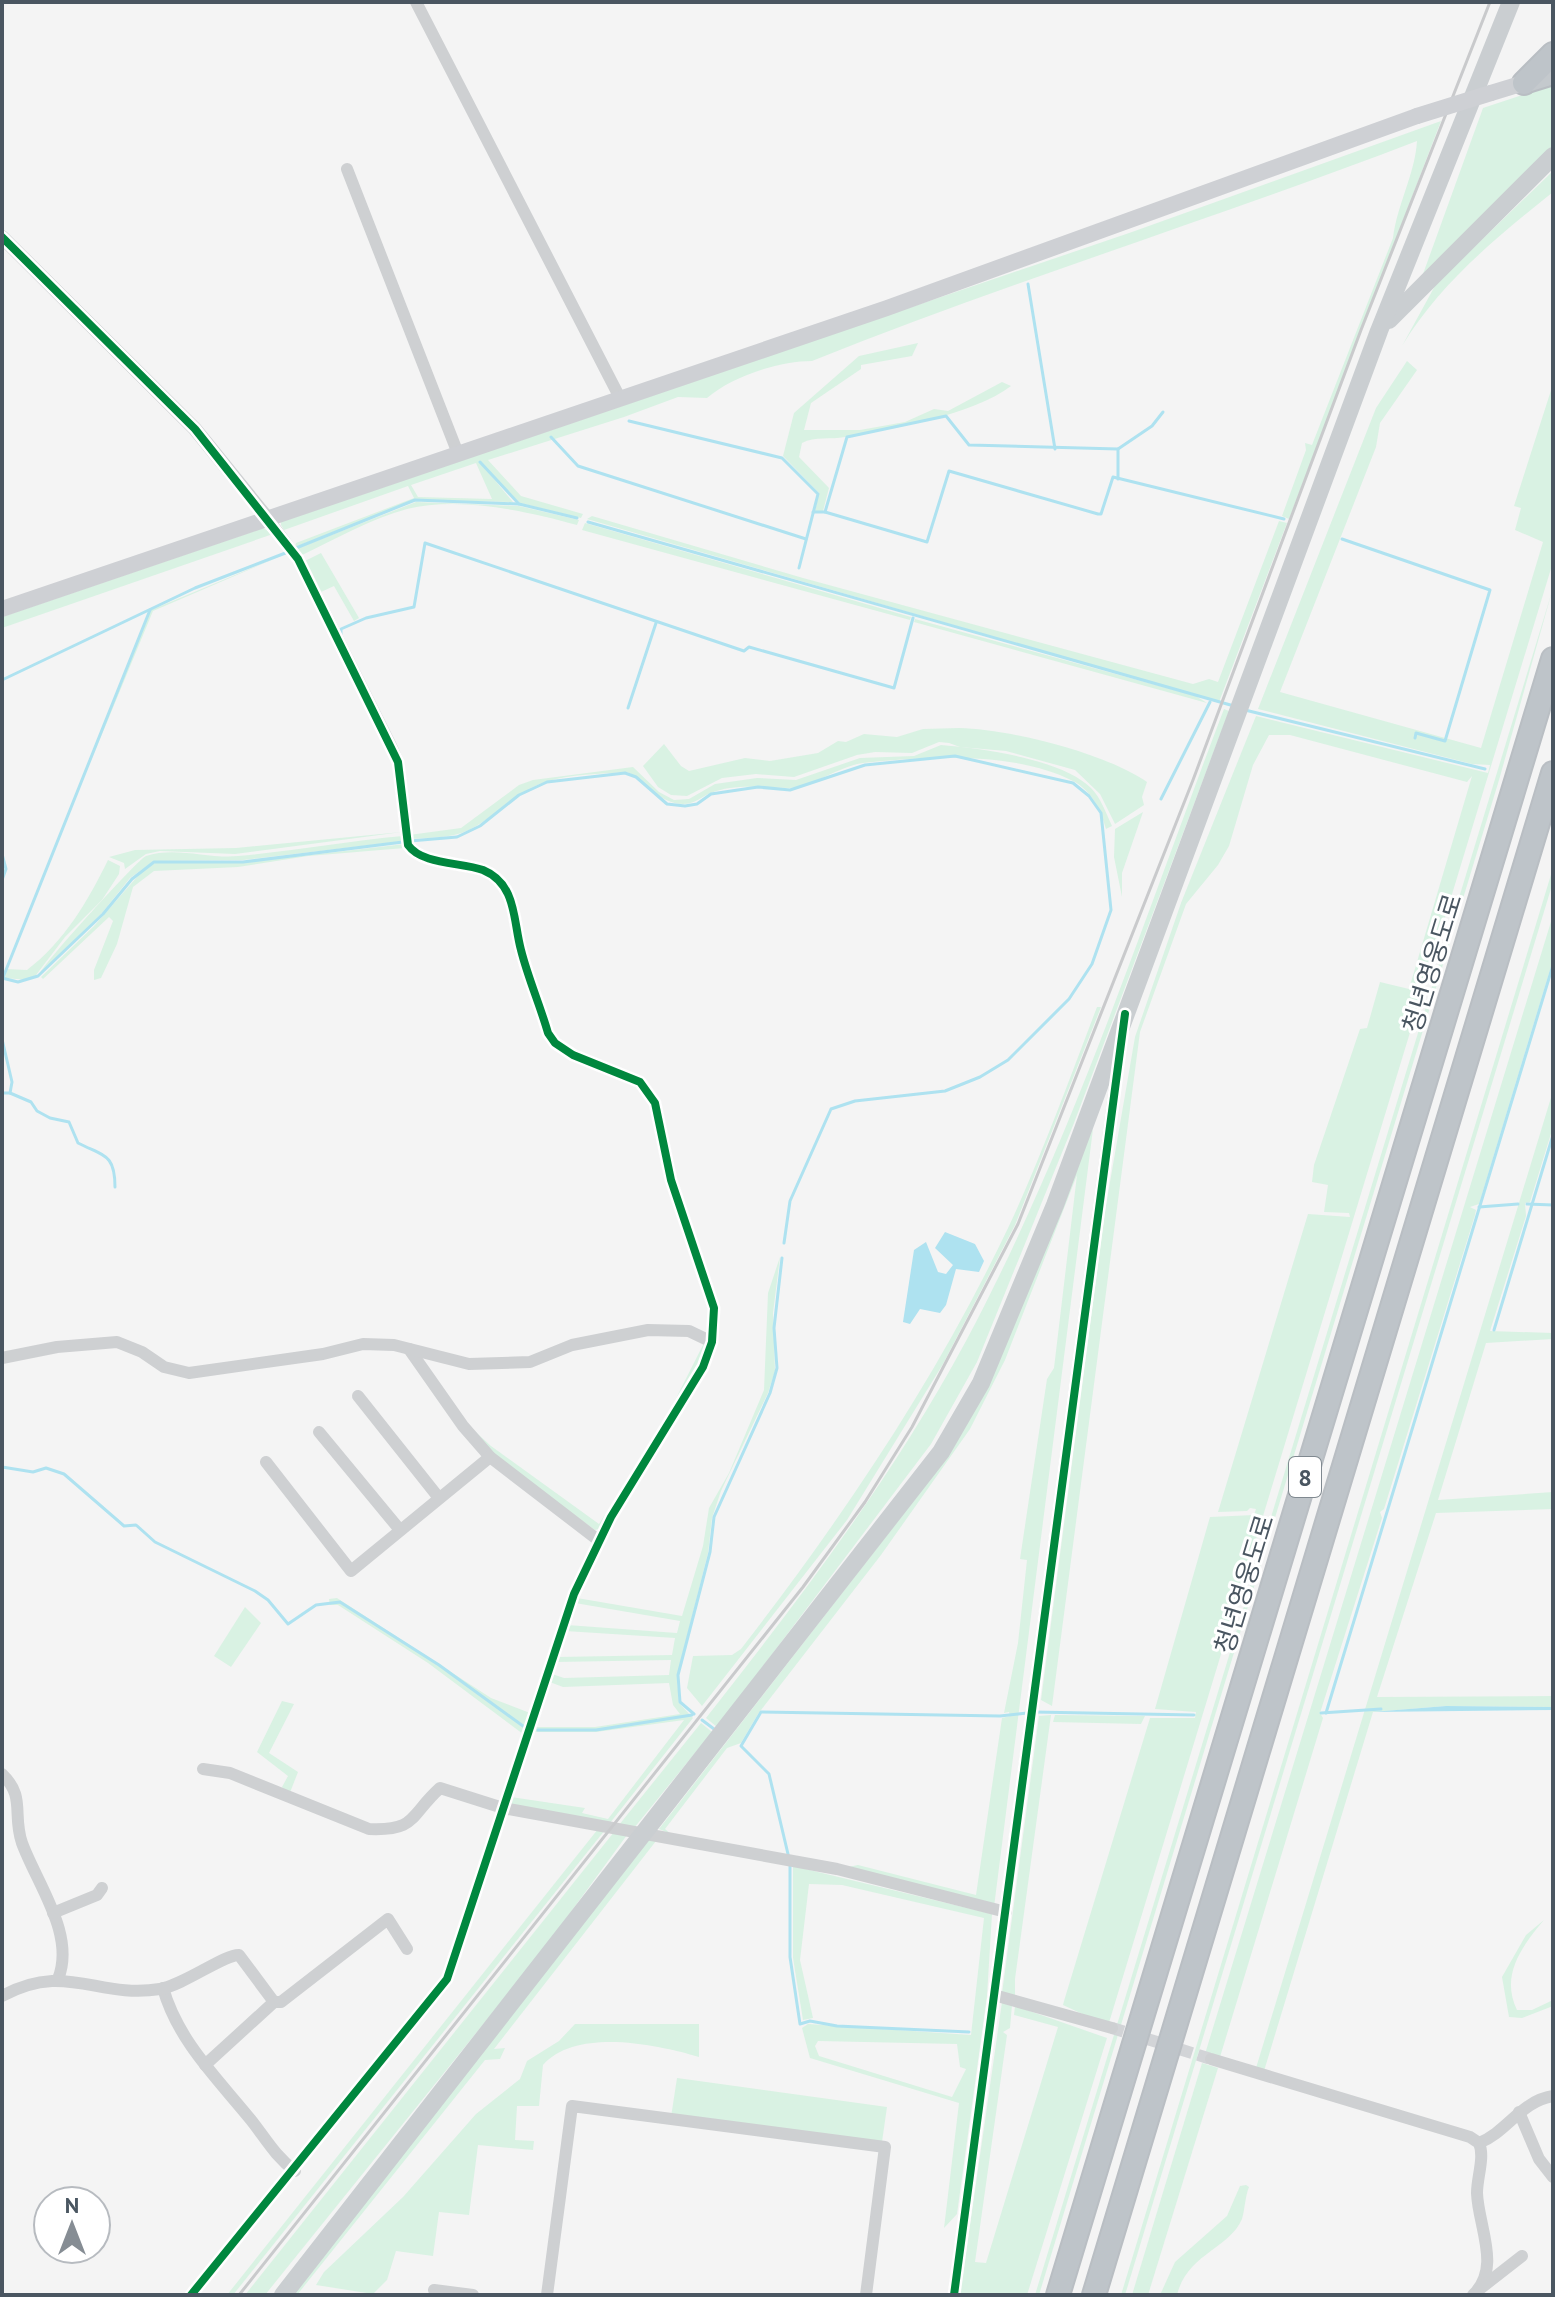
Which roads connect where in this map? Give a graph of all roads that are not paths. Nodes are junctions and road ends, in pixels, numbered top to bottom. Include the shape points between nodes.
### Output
1 (416, 2) edge
2 (1511, 2) edge
3 (1553, 54) edge
4 (1553, 74) edge
5 (1524, 83) junction
6 (1553, 156) edge
7 (347, 169) dead end
8 (2, 237) edge
9 (1379, 331) junction
10 (620, 398) junction
11 (457, 451) junction
12 (268, 519) junction
13 (2, 609) edge
14 (1553, 659) edge
15 (1553, 773) edge
16 (1125, 1014) junction
17 (712, 1342) junction
18 (409, 1349) junction
19 (2, 1358) edge
20 (358, 1396) dead end
21 (319, 1432) dead end
22 (490, 1457) junction
23 (266, 1462) dead end
24 (439, 1498) junction
25 (400, 1530) junction
26 (598, 1540) junction
27 (203, 1769) dead end
28 (2, 1774) edge
29 (503, 1808) junction
30 (644, 1832) junction
31 (102, 1888) dead end
32 (1006, 1912) junction
33 (53, 1913) junction
34 (407, 1949) dead end
35 (58, 1979) junction
36 (163, 1988) junction
37 (994, 1995) junction
38 (2, 1996) edge
39 (274, 2002) junction
40 (1112, 2028) tunnel mouth
41 (1211, 2059) tunnel mouth
42 (205, 2065) junction
43 (1553, 2096) edge
44 (1519, 2112) junction
45 (1479, 2143) junction
46 (295, 2171) junction
47 (1553, 2177) edge
48 (1522, 2256) dead end
49 (434, 2290) dead end
50 (1478, 2292) edge
51 (191, 2295) edge
52 (283, 2295) edge
53 (473, 2295) edge
54 (547, 2295) edge
55 (866, 2295) edge
56 (954, 2295) edge
57 (1058, 2295) edge
58 (1094, 2295) edge

1 - 10 street
2 - 9 main road
3 - 5 highway
4 - 5 highway
5 - 10 main road, bridge via 1417,116 887,308
6 - 9 main road
7 - 11 street
8 - 12 street via 195,429
9 - 16 main road
10 - 11 main road
11 - 12 main road
12 - 13 main road
12 - 17 street via 298,559 398,762 407,840 419,855 496,878 518,920 521,950 548,1033 573,1055 640,1082 649,1091 671,1180 710,1288
14 - 57 highway, 청년영웅도로 / 8
15 - 58 highway, 8
16 - 30 main road via 1055,1205 963,1418
16 - 32 street
17 - 18 street via 689,1331 648,1330 572,1345 530,1362 469,1364
17 - 26 street via 688,1393
18 - 19 street via 363,1344 189,1373 164,1367 117,1342
18 - 22 street
20 - 24 street
21 - 25 street
22 - 24 street
22 - 26 street
23 - 25 street via 351,1571
24 - 25 street
26 - 29 street via 564,1620
27 - 29 street via 230,1773 369,1829 408,1824 440,1788
28 - 33 street via 15,1786 22,1842
29 - 30 street
29 - 46 street via 447,1979
30 - 32 street via 837,1869
30 - 52 main road
31 - 33 street
32 - 37 street
33 - 35 street via 62,1939
34 - 39 street via 388,1919 291,1997
35 - 36 street via 117,1991
35 - 38 street
36 - 39 street via 195,1977 231,1954 239,1955
36 - 42 street via 178,2029
37 - 40 street
37 - 56 street
39 - 42 street
41 - 45 street
42 - 46 street via 275,2155
43 - 44 street
44 - 45 street
44 - 47 street via 1539,2159
45 - 50 street via 1477,2195 1487,2257
46 - 51 street
48 - 50 street
49 - 53 street
54 - 55 street via 572,2106 885,2147

